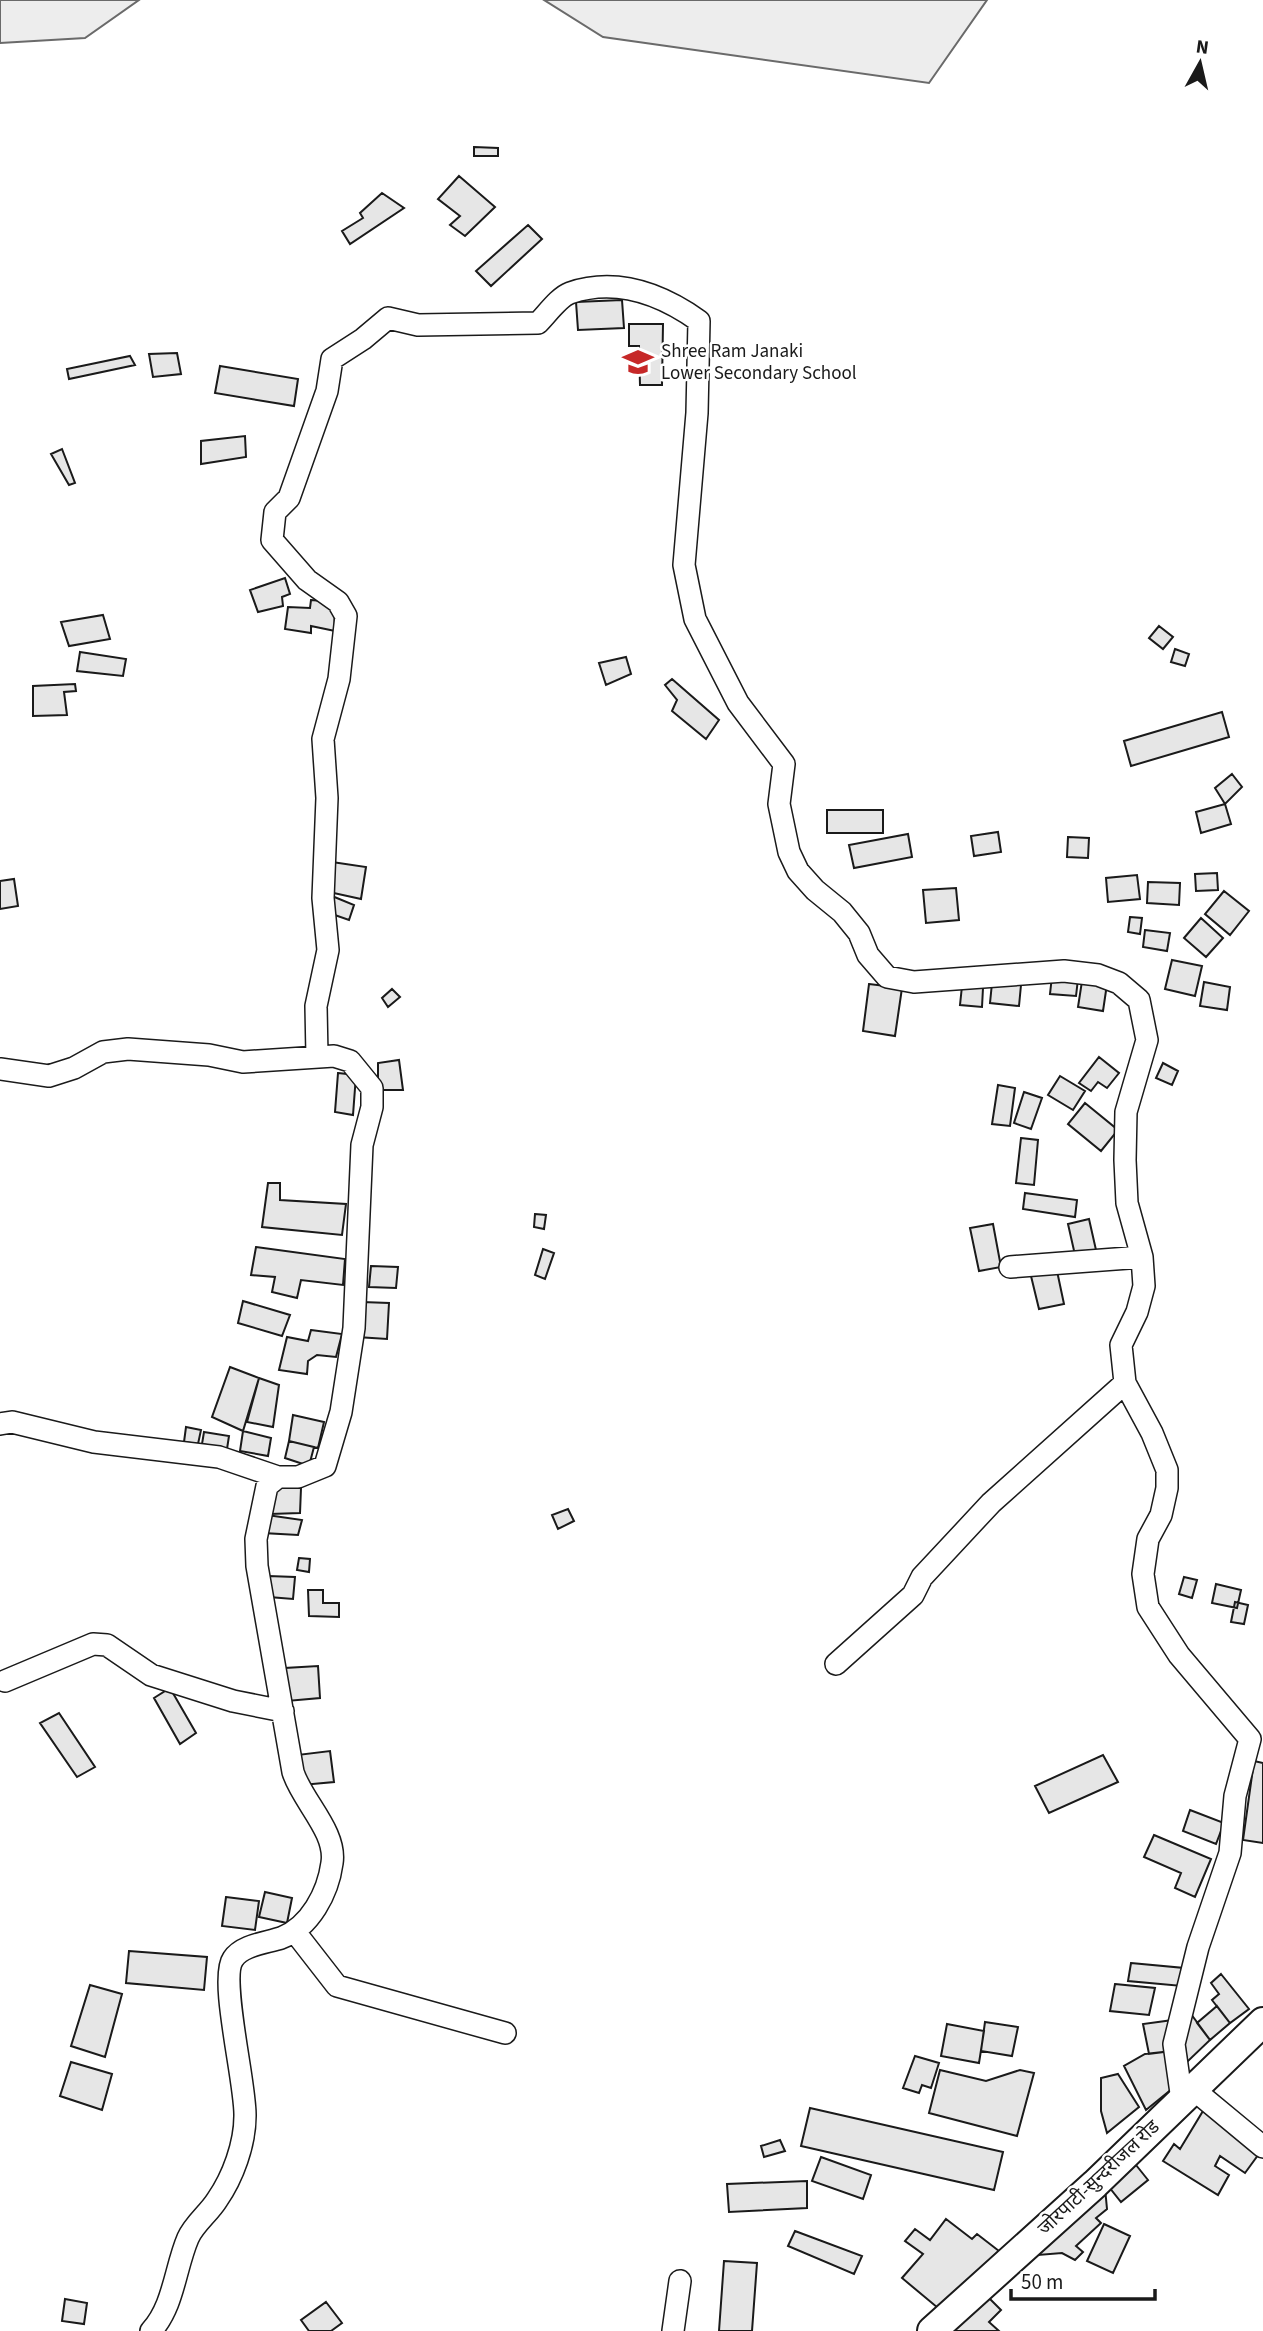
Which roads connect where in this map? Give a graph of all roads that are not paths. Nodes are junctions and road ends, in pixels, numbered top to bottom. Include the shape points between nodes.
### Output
1 (317, 1056) junction
2 (0, 1069) edge
3 (1142, 1257) junction
4 (1010, 1267) dead end
5 (1125, 1383) junction
6 (0, 1424) edge
7 (278, 1477) junction
8 (836, 1664) dead end
9 (5, 1681) dead end
10 (283, 1711) junction
11 (295, 1931) junction
12 (1263, 2022) edge
13 (505, 2033) dead end
14 (1188, 2095) junction
15 (1263, 2147) edge
16 (680, 2281) dead end
17 (151, 2331) edge
18 (673, 2331) edge
19 (932, 2331) edge

1 - 2 street via 243,1062 128,1049 103,1052 49,1076
1 - 3 street via 316,1006 328,950 323,898 327,797 323,738 339,679 346,616 338,602 307,580 272,540 275,512 289,498 327,391 332,359 388,318 418,325 538,323 568,293 617,287 646,291 699,321 697,414 684,565 695,619 738,702 784,764 779,804 798,871 842,912 887,977 914,982 1064,971 1119,983 1139,1000 1147,1040 1126,1112 1125,1160 1127,1203
1 - 7 street via 350,1061 372,1088 362,1145 354,1328 341,1412 325,1466 298,1478
3 - 4 street
3 - 5 street via 1144,1286 1121,1345
5 - 8 street via 991,1503 922,1577 913,1595
5 - 14 street via 1167,1470 1161,1515 1149,1539 1143,1574 1148,1606 1180,1655 1250,1739 1235,1796 1230,1853 1198,1947 1174,2044
6 - 7 street via 12,1422 94,1442 219,1457
7 - 10 street via 267,1486 256,1539
9 - 10 street via 93,1644 107,1645 151,1675 233,1701
10 - 11 street via 298,1788 323,1830 333,1861 320,1900
11 - 13 street via 337,1986
11 - 17 street via 232,1959 228,1977 245,2118 240,2150 217,2201 188,2236 166,2305
12 - 14 main road, जोरपाटी-सुन्दरीजल रोड
14 - 15 street
14 - 19 main road, जोरपाटी-सुन्दरीजल रोड
16 - 18 street

